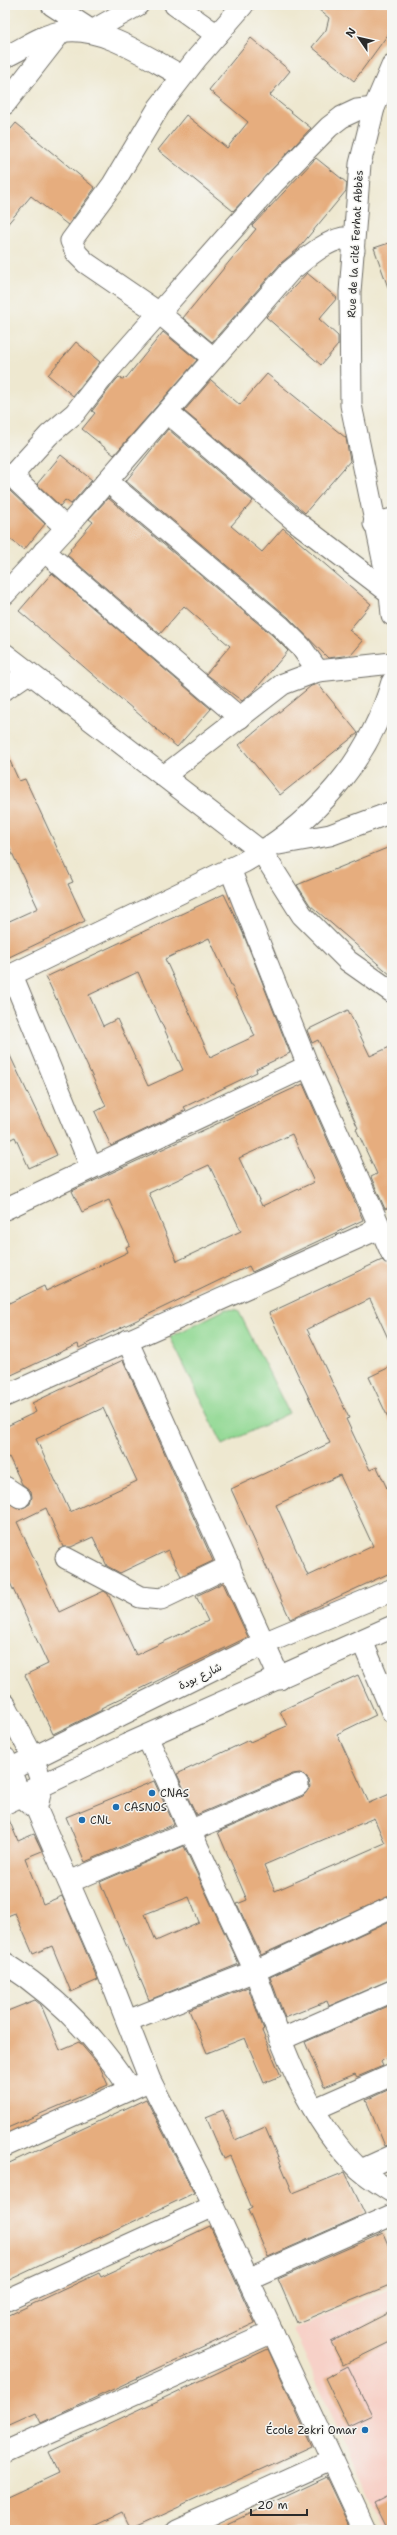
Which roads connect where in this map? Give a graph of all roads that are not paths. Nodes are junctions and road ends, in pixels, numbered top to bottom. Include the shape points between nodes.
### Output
1 (52, 5) edge
2 (138, 5) edge
3 (175, 5) edge
4 (243, 5) edge
5 (92, 31) junction
6 (61, 32) junction
7 (217, 35) junction
8 (5, 57) edge
9 (392, 66) edge
10 (182, 76) junction
11 (5, 104) edge
12 (374, 108) junction
13 (354, 250) junction
14 (160, 313) junction
15 (213, 358) junction
16 (167, 412) junction
17 (10, 466) edge
18 (107, 481) junction
19 (383, 522) edge
20 (66, 528) junction
21 (44, 551) junction
22 (390, 593) junction
23 (5, 594) edge
24 (392, 615) edge
25 (5, 654) edge
26 (392, 663) edge
27 (318, 671) junction
28 (27, 674) junction
29 (392, 682) edge
30 (5, 689) edge
31 (240, 718) junction
32 (164, 776) junction
33 (392, 812) edge
34 (269, 848) junction
35 (230, 869) junction
36 (8, 976) edge
37 (392, 992) edge
38 (308, 1066) junction
39 (91, 1167) junction
40 (5, 1209) edge
41 (387, 1240) edge
42 (127, 1340) junction
43 (5, 1396) edge
44 (66, 1558) dead end
45 (230, 1566) junction
46 (392, 1590) edge
47 (392, 1627) edge
48 (362, 1641) junction
49 (265, 1643) junction
50 (280, 1678) junction
51 (5, 1704) edge
52 (392, 1712) edge
53 (147, 1737) junction
54 (33, 1758) junction
55 (7, 1766) edge
56 (42, 1784) junction
57 (298, 1785) dead end
58 (12, 1799) edge
59 (37, 1810) junction
60 (191, 1831) junction
61 (69, 1882) junction
62 (392, 1907) edge
63 (5, 1963) edge
64 (255, 1971) junction
65 (392, 1991) edge
66 (127, 2021) junction
67 (280, 2040) junction
68 (392, 2075) edge
69 (150, 2080) junction
70 (130, 2089) junction
71 (315, 2109) junction
72 (5, 2146) edge
73 (392, 2156) edge
74 (361, 2170) junction
75 (392, 2192) edge
76 (214, 2206) junction
77 (392, 2215) edge
78 (248, 2279) junction
79 (5, 2301) edge
80 (273, 2332) junction
81 (5, 2452) edge
82 (331, 2460) junction
83 (176, 2530) edge
84 (365, 2530) edge

1 - 5 street
2 - 5 street
3 - 7 street
4 - 7 street
5 - 6 street
5 - 10 street
6 - 8 street via 46,36
6 - 11 street
7 - 10 street
9 - 12 street, Rue de la cité Ferhat Abbès
10 - 14 street via 150,121 113,184 71,242 76,254 86,263
12 - 13 street, Rue de la cité Ferhat Abbès via 360,164
12 - 14 street via 357,110 329,127 273,184
13 - 15 street via 351,243 343,238 319,249 290,271
13 - 19 street, Rue de la cité Ferhat Abbès via 350,292 351,406
14 - 15 street
14 - 17 street via 107,372 75,413
15 - 16 street
16 - 18 street
16 - 22 street via 294,520
17 - 20 street via 18,482
18 - 20 street
18 - 27 street via 280,626 301,647
19 - 22 street, Rue de la cité Ferhat Abbès
20 - 21 street
21 - 23 street
21 - 31 street
22 - 24 street, Rue de la cité Ferhat Abbès
25 - 28 street
26 - 27 street
27 - 31 street via 283,684
28 - 30 street
28 - 32 street
29 - 34 street via 374,727 348,771 328,798 299,826
31 - 32 street
32 - 34 street
33 - 34 street via 330,835
34 - 35 street
34 - 37 street via 302,915 348,961
35 - 36 street
35 - 38 street
36 - 39 street
38 - 39 street
38 - 41 street
39 - 40 street
41 - 42 street
42 - 43 street
42 - 45 street
44 - 45 street via 140,1597 161,1599
45 - 49 street
46 - 49 street, شارع بودة
47 - 48 street
48 - 50 street
48 - 52 street
49 - 50 street
49 - 54 street, شارع بودة
50 - 53 street
51 - 54 street
53 - 56 street
53 - 60 street
54 - 55 street, شارع بودة
54 - 56 street
55 - 58 street
56 - 58 street
56 - 59 street
57 - 60 street
58 - 59 street
59 - 61 street
60 - 61 street
60 - 64 street
61 - 66 street
62 - 64 street
63 - 70 street via 36,1986 75,2021 108,2056
64 - 66 street
64 - 67 street
65 - 67 street
66 - 69 street
67 - 71 street
68 - 71 street
69 - 70 street
69 - 76 street
70 - 72 street
71 - 74 street via 348,2157
73 - 74 street
74 - 75 street
76 - 78 street
76 - 79 street
77 - 78 street
78 - 80 street
80 - 81 street
80 - 82 street
82 - 83 street
82 - 84 street

